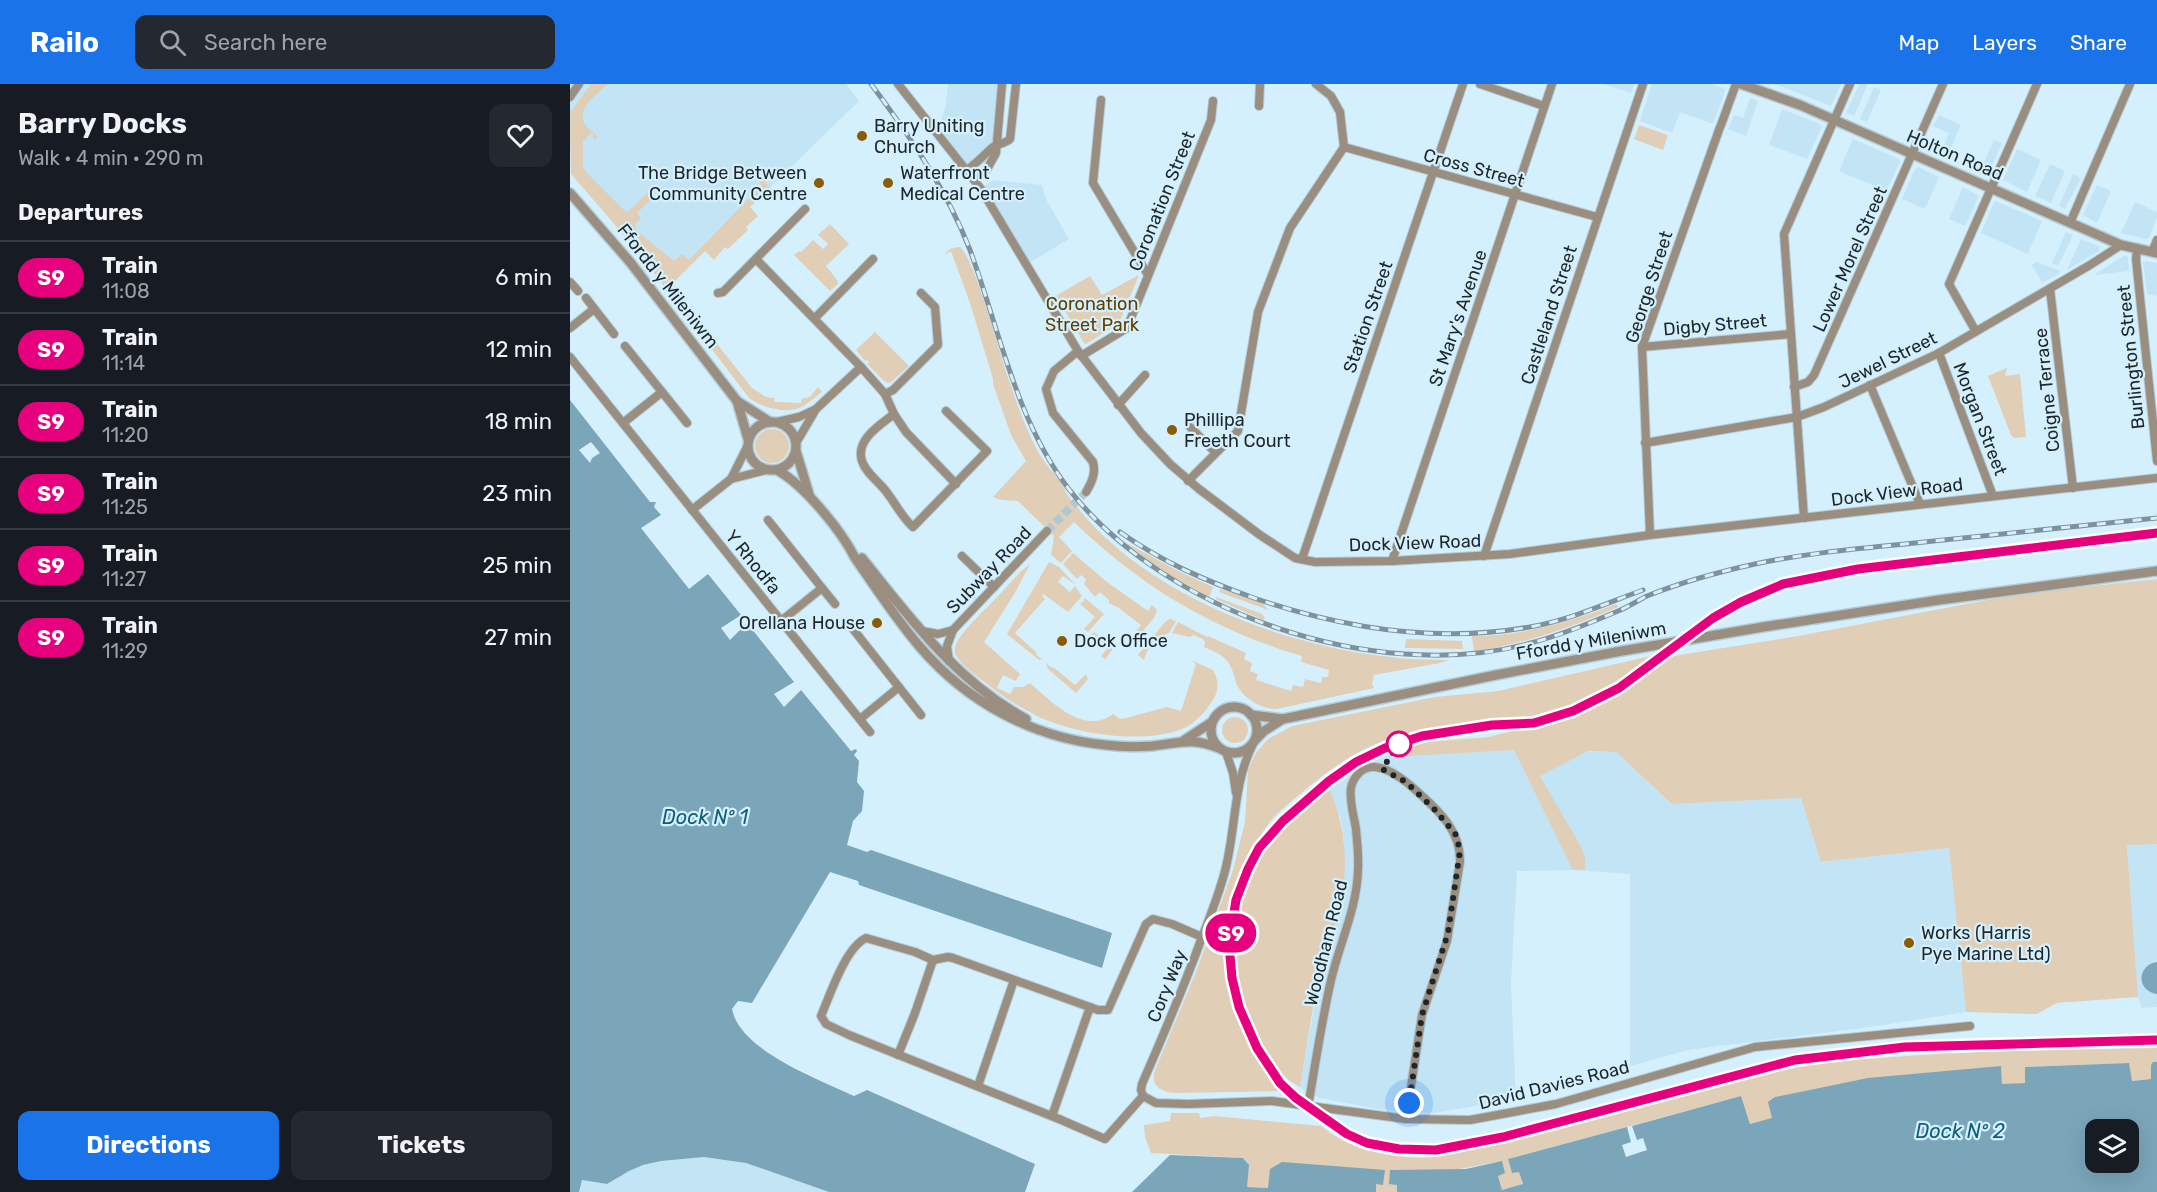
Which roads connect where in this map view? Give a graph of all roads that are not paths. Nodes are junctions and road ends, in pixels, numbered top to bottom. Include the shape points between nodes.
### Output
1 (579, 84) edge
2 (898, 84) edge
3 (1002, 84) edge
4 (1016, 84) edge
5 (1260, 84) edge
6 (1316, 84) edge
7 (1463, 84) edge
8 (1480, 84) edge
9 (1552, 84) edge
10 (1642, 84) edge
11 (1736, 84) edge
12 (1741, 84) edge
13 (1850, 84) edge
14 (1943, 84) edge
15 (2037, 84) edge
16 (2130, 84) edge
17 (570, 97) edge
18 (1101, 100) dead end
19 (1213, 101) dead end
20 (1259, 106) dead end
21 (1544, 106) junction
22 (1834, 120) junction
23 (996, 145) junction
24 (1344, 147) junction
25 (1912, 154) junction
26 (967, 170) junction
27 (1433, 172) junction
28 (975, 180) junction
29 (1991, 187) junction
30 (570, 193) edge
31 (1515, 195) junction
32 (805, 209) dead end
33 (1597, 217) junction
34 (2070, 223) junction
35 (2157, 240) edge
36 (2121, 245) junction
37 (2137, 250) junction
38 (2154, 252) edge
39 (756, 259) junction
40 (873, 260) dead end
41 (1148, 275) junction
42 (570, 282) edge
43 (2050, 289) junction
44 (578, 291) dead end
45 (718, 293) dead end
46 (921, 293) dead end
47 (585, 298) dead end
48 (594, 309) junction
49 (815, 318) junction
50 (570, 328) edge
51 (1975, 330) junction
52 (614, 334) dead end
53 (1791, 334) junction
54 (625, 346) dead end
55 (1642, 347) junction
56 (1939, 353) junction
57 (1080, 354) junction
58 (570, 357) edge
59 (861, 367) junction
60 (1145, 375) dead end
61 (1870, 386) junction
62 (1794, 387) junction
63 (662, 392) junction
64 (885, 394) junction
65 (737, 401) junction
66 (1118, 405) junction
67 (816, 409) junction
68 (946, 411) dead end
69 (894, 414) junction
70 (1797, 417) junction
71 (774, 422) junction
72 (623, 423) junction
73 (687, 423) dead end
74 (1191, 427) dead end
75 (748, 443) junction
76 (1645, 443) junction
77 (796, 447) junction
78 (1215, 452) junction
79 (2157, 460) edge
80 (766, 470) junction
81 (777, 470) junction
82 (2157, 478) edge
83 (730, 479) junction
84 (1188, 481) junction
85 (956, 484) junction
86 (2073, 488) junction
87 (1086, 492) tunnel mouth
88 (809, 494) junction
89 (1993, 496) junction
90 (1920, 504) junction
91 (692, 510) junction
92 (1804, 518) junction
93 (768, 520) dead end
94 (1047, 531) tunnel mouth
95 (1650, 535) junction
96 (850, 548) junction
97 (962, 556) dead end
98 (1484, 556) junction
99 (1302, 560) junction
100 (1392, 561) junction
101 (2157, 571) edge
102 (994, 587) junction
103 (822, 588) junction
104 (835, 604) dead end
105 (781, 621) junction
106 (849, 624) dead end
107 (953, 630) junction
108 (922, 631) junction
109 (949, 661) junction
110 (899, 687) junction
111 (921, 715) dead end
112 (1251, 715) junction
113 (860, 719) junction
114 (1283, 719) junction
115 (1212, 722) junction
116 (870, 732) dead end
117 (1052, 733) junction
118 (1183, 741) junction
119 (1253, 743) junction
120 (1222, 750) junction
121 (1236, 795) junction
122 (1202, 937) junction
123 (933, 960) junction
124 (1014, 980) junction
125 (1090, 1007) junction
126 (1970, 1026) dead end
127 (898, 1055) junction
128 (978, 1086) junction
129 (1143, 1096) junction
130 (1308, 1107) junction
131 (1052, 1116) junction
132 (1406, 1119) junction

1 - 17 street
2 - 26 street, Dock View Road
3 - 23 street
4 - 23 street via 1011,135 1005,143
5 - 20 street
6 - 24 street via 1331,96 1340,112
7 - 27 street, Station Street
8 - 21 street
9 - 21 street, St Mary's Avenue
10 - 33 street, Castleland Street
11 - 55 street, George Street
12 - 22 street, Holton Road
13 - 22 street
14 - 25 street, Lower Morel Street
15 - 29 street
16 - 34 street
18 - 41 street via 1093,183
19 - 41 street, Coronation Street via 1211,120
21 - 31 street, St Mary's Avenue
22 - 25 street, Holton Road
22 - 53 street via 1784,234
23 - 26 street
23 - 28 street via 997,151 987,169
24 - 27 street, Cross Street
24 - 78 street via 1290,228 1258,312 1238,431
25 - 29 street, Holton Road
25 - 62 street, Lower Morel Street via 1814,375
26 - 28 street, Dock View Road
27 - 31 street, Cross Street
27 - 99 street, Station Street
28 - 57 street, Dock View Road
29 - 34 street, Holton Road
29 - 51 street via 1948,284
30 - 65 street, Ffordd y Mileniwm via 630,262
31 - 33 street, Cross Street
31 - 100 street, St Mary's Avenue
32 - 39 street
33 - 98 street, Castleland Street
34 - 36 street, Holton Road
35 - 38 street
36 - 37 street, Holton Road
36 - 43 street, Jewel Street
37 - 38 street, Holton Road
37 - 79 street, Burlington Street
39 - 45 street
39 - 49 street
40 - 49 street
41 - 57 street, Coronation Street via 1126,328
42 - 44 street
43 - 51 street, Jewel Street
43 - 86 street, Coigne Terrace
46 - 64 street via 935,307 938,345
47 - 48 street
48 - 50 street
48 - 52 street
49 - 59 street
51 - 56 street, Jewel Street
53 - 55 street, Digby Street
53 - 62 street
54 - 63 street
55 - 76 street, George Street
56 - 61 street, Jewel Street
56 - 89 street, Morgan Street
57 - 66 street, Dock View Road
57 - 87 street via 1054,371 1046,390 1053,413 1093,462 1093,480
58 - 72 street, Y Rhodfa
59 - 64 street
59 - 67 street
60 - 66 street
61 - 70 street, Jewel Street
61 - 90 street
62 - 70 street
63 - 72 street
63 - 73 street
64 - 69 street
65 - 71 street, Ffordd y Mileniwm
65 - 75 street, Ffordd y Mileniwm
66 - 84 street, Dock View Road
67 - 71 street
67 - 77 street
68 - 85 street via 987,451
69 - 85 street
69 - 85 street via 866,439 862,462 904,519 913,527
70 - 76 street, Jewel Street
70 - 92 street
71 - 75 street via 757,426
71 - 77 street via 789,429
72 - 91 street, Y Rhodfa
74 - 78 street
75 - 80 street via 753,462
75 - 83 street
76 - 95 street, George Street
77 - 81 street via 788,464
77 - 88 street
78 - 84 street
80 - 81 street
80 - 83 street
81 - 88 street
82 - 86 street, Dock View Road
83 - 91 street
84 - 99 street, Dock View Road via 1278,548
86 - 89 street, Dock View Road
88 - 96 street
89 - 90 street, Dock View Road
90 - 92 street, Dock View Road
91 - 105 street, Y Rhodfa
92 - 95 street, Dock View Road
93 - 103 street
94 - 102 street, Subway Road
95 - 98 street, Dock View Road
96 - 108 street
96 - 117 street via 908,632 943,671 1003,714 1030,728
97 - 102 street
98 - 100 street, Dock View Road
99 - 100 street, Dock View Road
101 - 114 street, Ffordd y Mileniwm, bridge via 1763,627 1616,652
102 - 107 street, Subway Road
103 - 104 street
103 - 105 street
105 - 113 street, Y Rhodfa
106 - 110 street
107 - 108 street, Subway Road via 938,634
107 - 109 street, Subway Road via 947,646
108 - 109 street
109 - 117 street via 1002,705
110 - 111 street
110 - 113 street
112 - 114 street, Ffordd y Mileniwm
112 - 115 street via 1231,707
112 - 119 street via 1257,727
113 - 116 street, Y Rhodfa
114 - 119 street, Ffordd y Mileniwm
115 - 118 street
115 - 120 street via 1211,736
117 - 118 street via 1115,746
118 - 120 street via 1201,742
119 - 120 street via 1240,753
119 - 121 street, Cory Way
120 - 121 street, Cory Way via 1233,773
121 - 122 street, Cory Way via 1226,869
122 - 125 street via 1153,919 1146,924 1108,1010
122 - 129 street, Cory Way via 1142,1084
123 - 124 street via 953,958
123 - 127 street
123 - 127 street via 866,938 848,958 821,1016 826,1024
124 - 125 street
124 - 128 street
125 - 131 street
126 - 132 street, David Davies Road via 1766,1045 1521,1111 1470,1120
127 - 128 street
128 - 131 street
129 - 130 street, David Davies Road via 1156,1103 1272,1101
129 - 131 street, Cory Way via 1106,1139
130 - 132 street, David Davies Road
130 - 132 street, Woodham Road via 1330,985 1358,879 1351,788 1362,770 1376,767 1400,778 1422,796 1453,830 1460,851 1448,933 1422,1015

